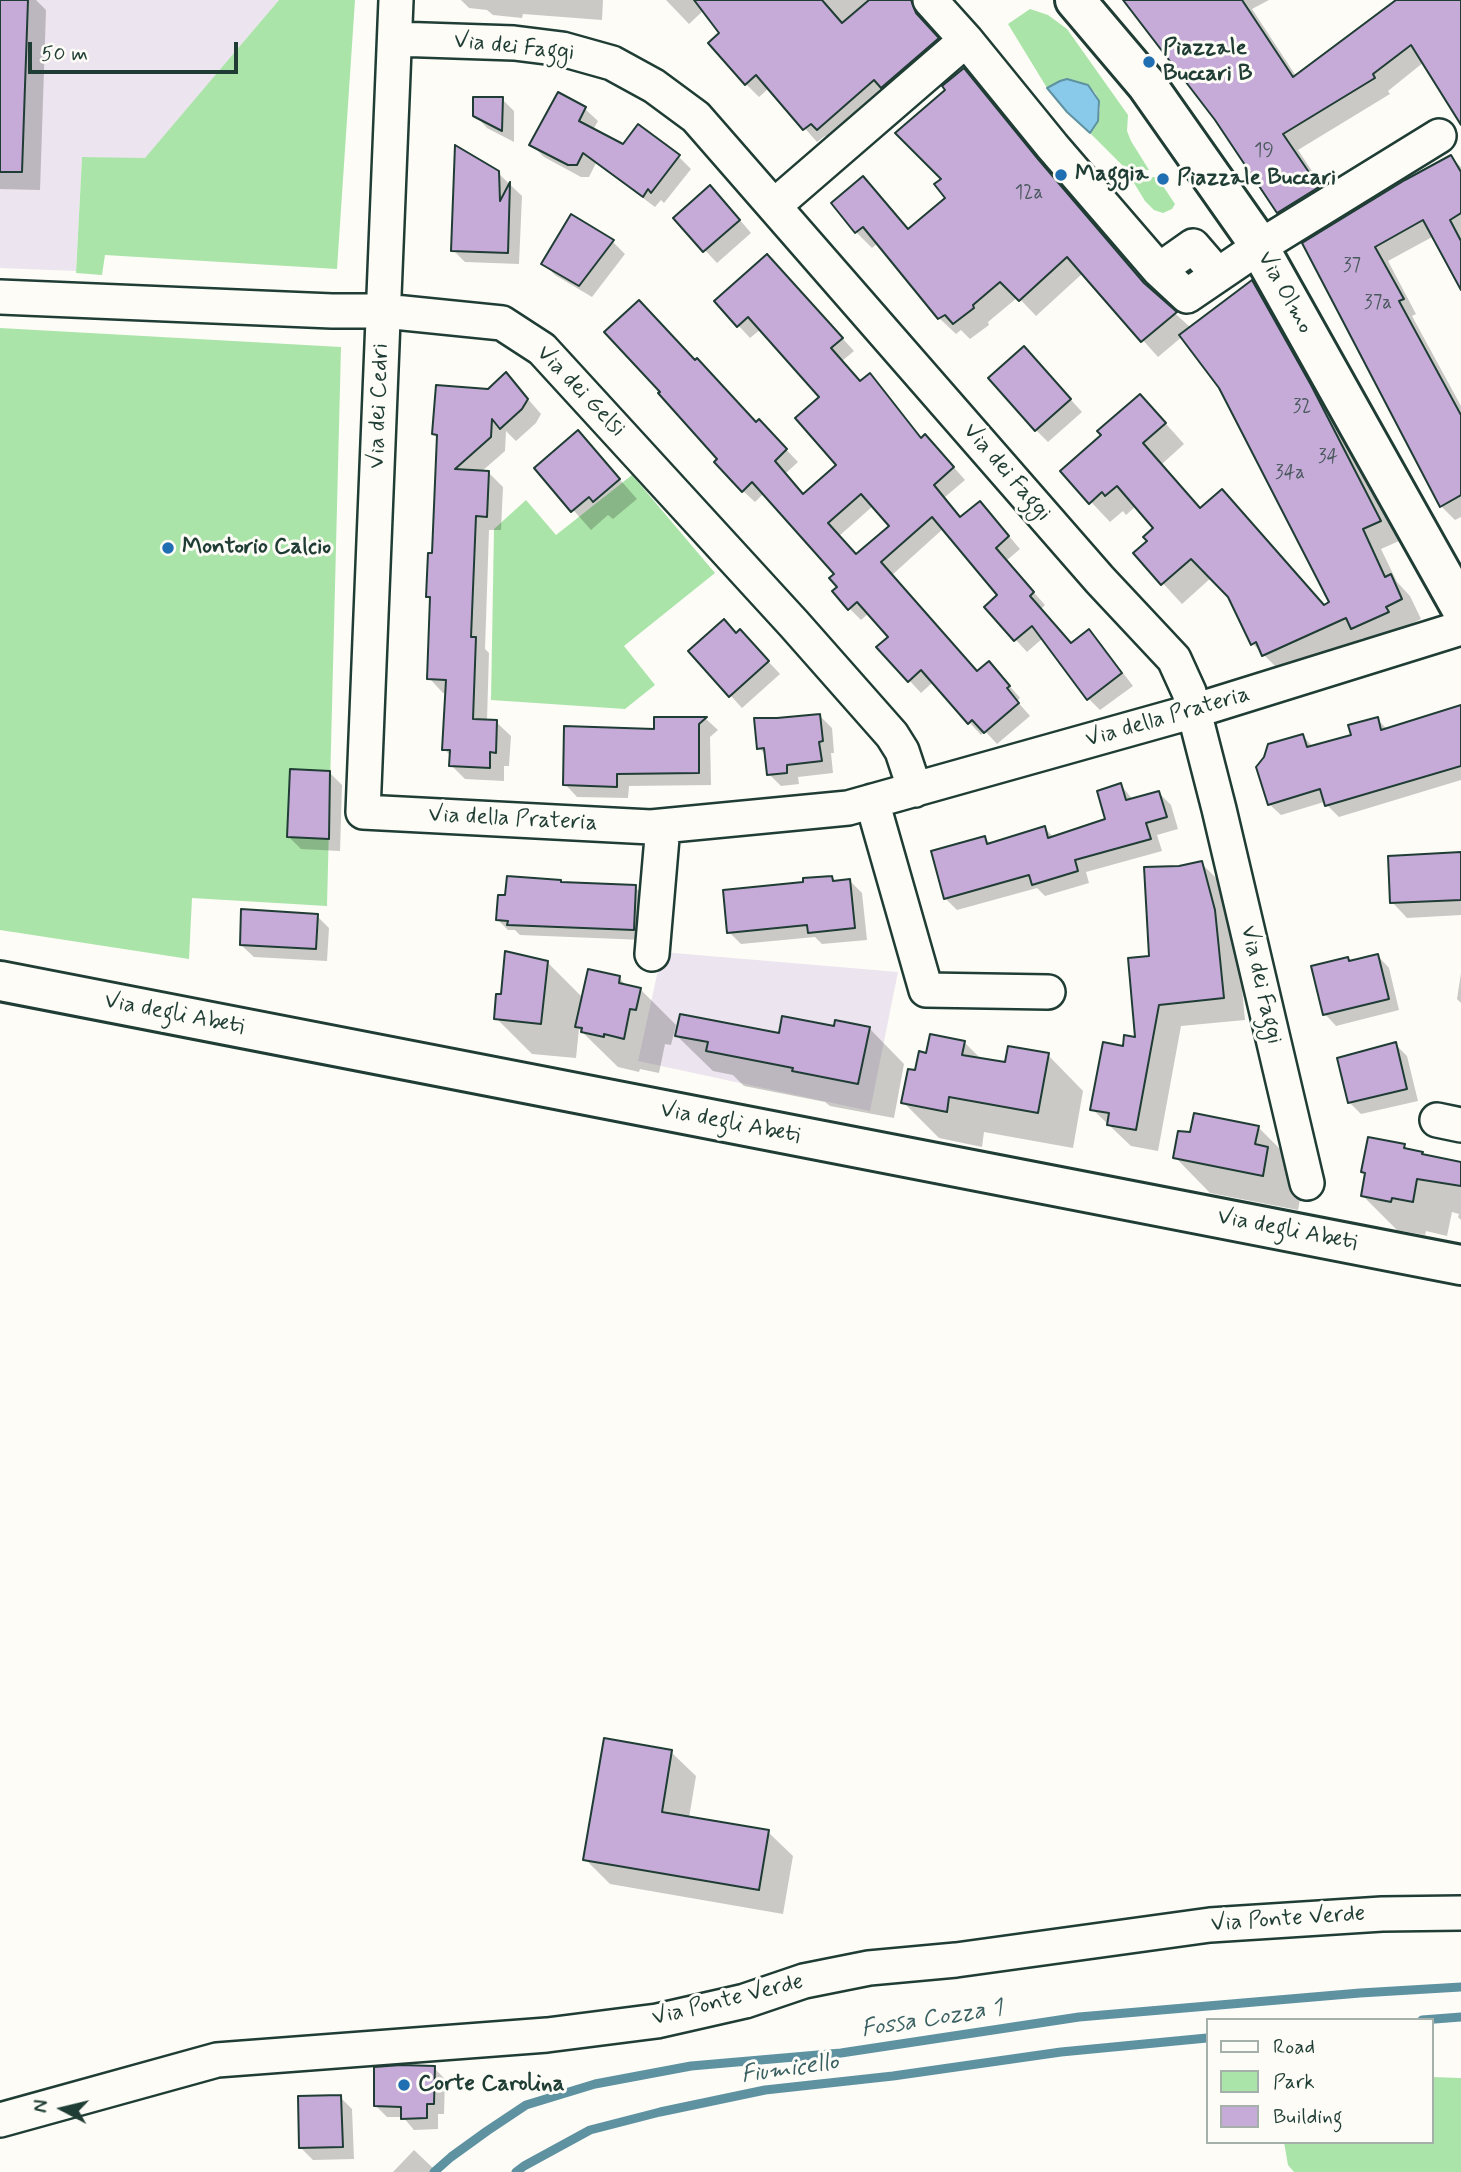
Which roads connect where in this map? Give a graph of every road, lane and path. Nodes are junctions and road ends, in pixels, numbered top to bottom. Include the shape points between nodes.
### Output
1 (397, 0) edge
2 (930, 0) edge
3 (1075, 0) edge
4 (395, 39) junction
5 (966, 40) junction
6 (1439, 136) dead end
7 (774, 206) junction
8 (1259, 247) junction
9 (0, 297) edge
10 (384, 311) junction
11 (1461, 608) edge
12 (1461, 628) edge
13 (1194, 711) junction
14 (915, 790) junction
15 (873, 801) junction
16 (363, 812) joint
17 (663, 826) junction
18 (652, 954) dead end
19 (0, 981) edge
20 (1048, 992) dead end
21 (1307, 1183) dead end
22 (1461, 1265) edge
23 (1461, 1913) edge
24 (0, 2120) edge

1 - 4 street, Via dei Cedri
2 - 5 street
3 - 8 street, Via Olmo via 1147,85
4 - 7 street, Via dei Faggi via 514,43 562,49 612,63 696,117
4 - 10 street, Via dei Cedri
5 - 7 street
5 - 8 street via 1159,270 1193,246 1218,275
6 - 8 street
7 - 13 street, Via dei Faggi via 1174,659
8 - 11 street, Via Olmo
9 - 10 street, Via dei Gelsi
10 - 14 street, Via dei Gelsi via 502,323 542,349 892,735
10 - 16 street, Via dei Cedri
12 - 13 street, Via della Prateria
13 - 14 street, Via della Prateria
13 - 21 street, Via dei Faggi
14 - 15 street, Via della Prateria
15 - 17 street, Via della Prateria via 848,808
15 - 20 street via 926,990
16 - 17 street, Via della Prateria
17 - 18 street
19 - 22 street, Via degli Abeti
23 - 24 street, Via Ponte Verde via 1210,1925 869,1968 657,2021 547,2035 217,2060

